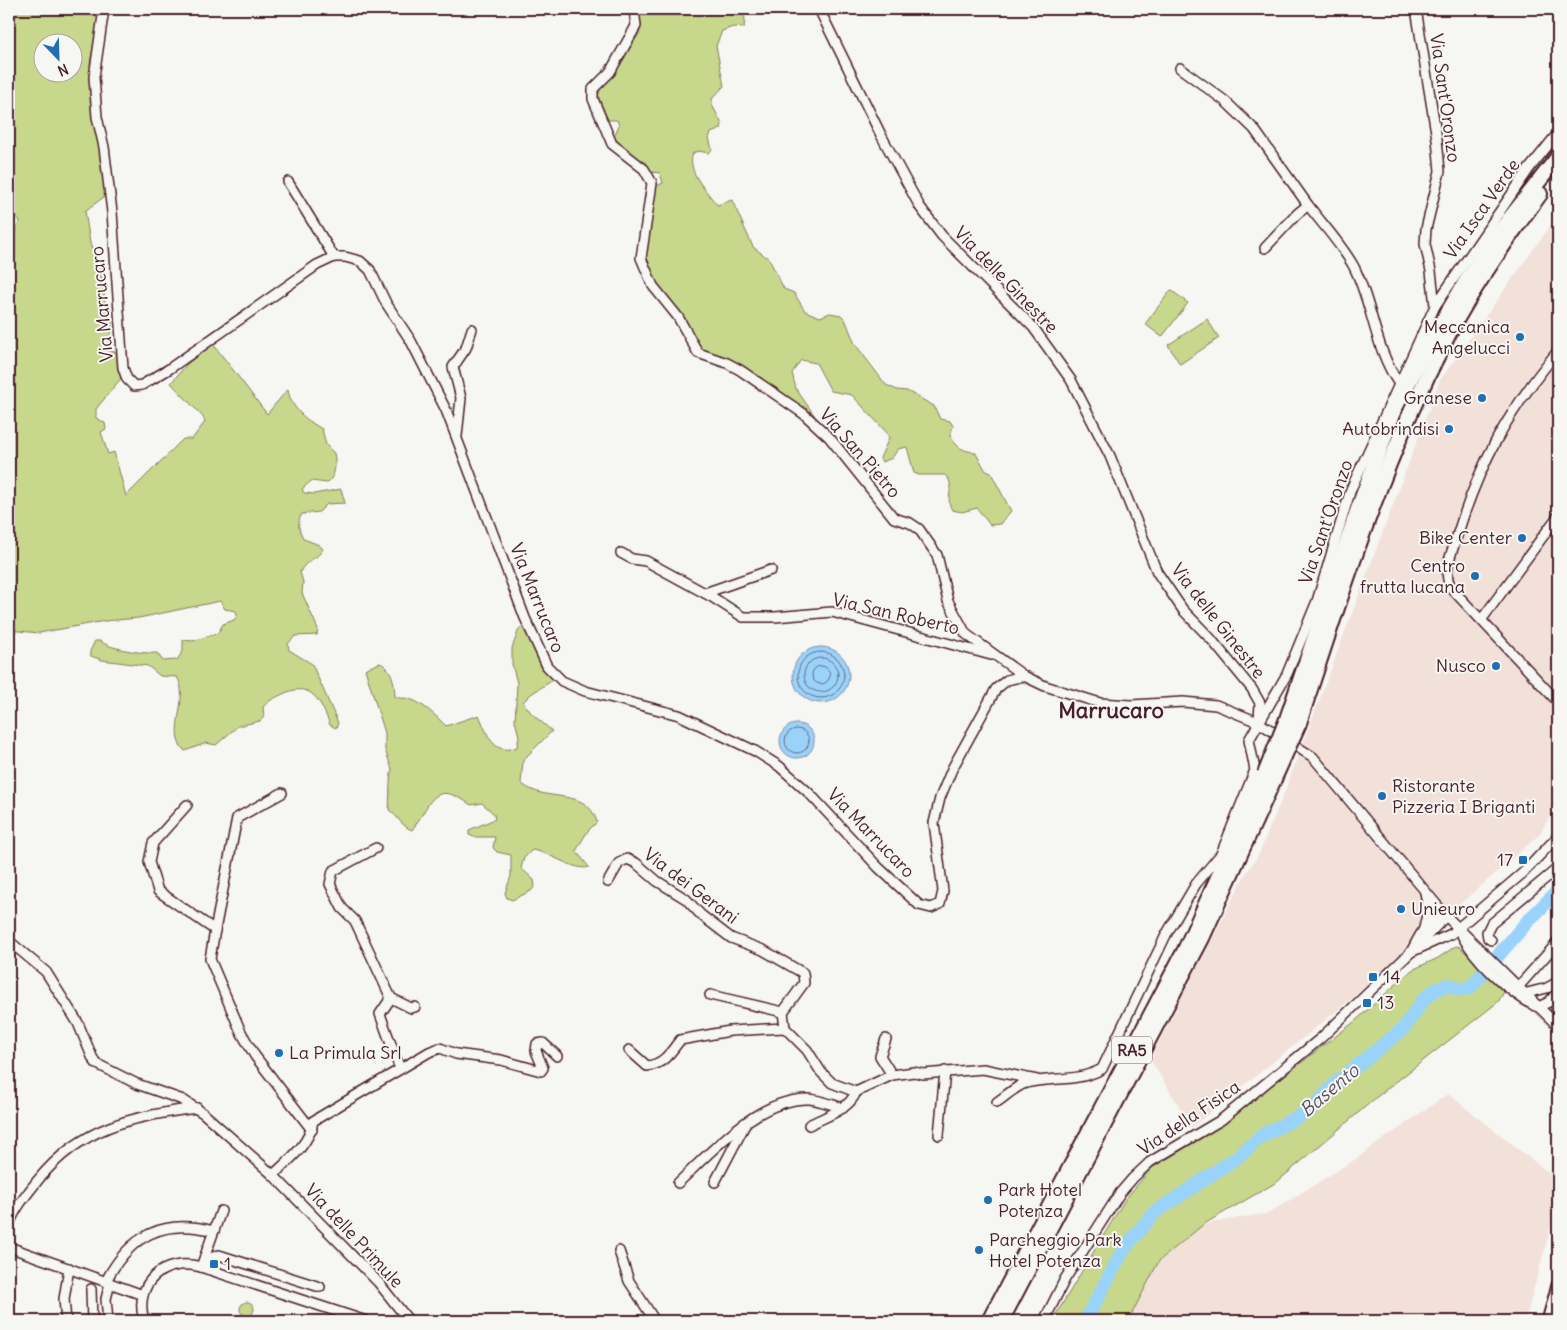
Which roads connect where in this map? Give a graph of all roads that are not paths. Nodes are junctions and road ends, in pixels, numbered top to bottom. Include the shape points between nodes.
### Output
1 (104, 9) edge
2 (634, 9) edge
3 (819, 9) edge
4 (1416, 9) edge
5 (1180, 68) dead end
6 (1558, 133) edge
7 (1558, 157) edge
8 (1558, 169) edge
9 (288, 182) dead end
10 (1308, 205) junction
11 (1265, 248) dead end
12 (334, 257) junction
13 (1435, 306) junction
14 (472, 329) dead end
15 (1558, 351) edge
16 (1398, 384) junction
17 (457, 439) junction
18 (1558, 516) edge
19 (621, 553) dead end
20 (771, 570) dead end
21 (705, 593) junction
22 (1482, 619) junction
23 (999, 657) junction
24 (1024, 676) junction
25 (1558, 702) edge
26 (1293, 721) junction
27 (1258, 722) junction
28 (1270, 776) junction
29 (282, 793) dead end
30 (187, 806) dead end
31 (1558, 836) edge
32 (376, 848) dead end
33 (1558, 868) edge
34 (608, 882) dead end
35 (1424, 890) junction
36 (1446, 916) junction
37 (1424, 928) junction
38 (1458, 928) junction
39 (215, 930) junction
40 (1492, 940) dead end
41 (9, 941) edge
42 (1558, 942) edge
43 (1411, 952) junction
44 (1508, 981) junction
45 (1558, 982) edge
46 (1518, 986) junction
47 (1547, 988) junction
48 (1557, 992) edge
49 (1527, 993) junction
50 (710, 995) dead end
51 (391, 998) junction
52 (415, 1007) dead end
53 (1538, 1007) junction
54 (783, 1012) junction
55 (1558, 1025) edge
56 (785, 1028) junction
57 (886, 1039) dead end
58 (629, 1050) dead end
59 (556, 1056) dead end
60 (400, 1069) junction
61 (945, 1071) junction
62 (892, 1075) junction
63 (1040, 1080) junction
64 (856, 1092) junction
65 (997, 1102) dead end
66 (197, 1108) junction
67 (843, 1108) junction
68 (745, 1125) junction
69 (809, 1125) dead end
70 (312, 1130) junction
71 (939, 1135) dead end
72 (273, 1176) junction
73 (715, 1182) dead end
74 (678, 1183) dead end
75 (221, 1211) dead end
76 (9, 1225) edge
77 (214, 1231) junction
78 (9, 1247) edge
79 (619, 1251) dead end
80 (204, 1268) junction
81 (72, 1269) junction
82 (108, 1282) junction
83 (1558, 1285) edge
84 (320, 1287) dead end
85 (91, 1289) dead end
86 (142, 1294) junction
87 (66, 1321) edge
88 (70, 1321) edge
89 (92, 1321) edge
90 (108, 1321) edge
91 (144, 1321) edge
92 (366, 1321) edge
93 (409, 1321) edge
94 (655, 1321) edge
95 (988, 1321) edge
96 (1000, 1321) edge
97 (1044, 1321) edge
98 (1548, 1321) edge

1 - 12 street, Via Marrucaro via 94,77 112,212 120,349 127,379 134,386 142,385 317,265
2 - 23 street, Via San Pietro via 636,26 610,72 593,89 593,99 612,144 644,169 652,183 641,258 653,286 678,317 698,353 727,363 804,414 829,437 894,518 919,530 937,555 948,601 966,634
3 - 27 street, Via delle Ginestre via 920,207 942,236 1033,326 1072,380 1110,456 1157,572 1183,610 1252,689 1260,703
4 - 13 street, Via Sant'Oronzo via 1440,171 1425,244
5 - 10 street via 1225,101 1254,129
6 - 13 street, Via Isca Verde via 1529,169
7 - 26 highway, RA5 via 1468,278 1395,408 1358,508
8 - 26 highway, RA5 via 1482,277 1427,376 1381,483
9 - 12 street
10 - 11 street
10 - 16 street via 1353,266 1364,292 1376,340
12 - 17 street, Via Marrucaro via 360,261 370,270 394,318 411,341
13 - 16 street, Via Sant'Oronzo
14 - 17 street, Via Marrucaro via 466,348 453,367 461,398
15 - 22 street via 1511,413 1484,460 1467,502 1447,570 1451,588
16 - 27 street, Via Sant'Oronzo via 1351,488 1317,601 1298,649
17 - 24 street, Via Marrucaro via 537,648 554,674 585,692 679,715 771,761 809,793 878,867 919,905 931,908 940,904 943,891 934,822 952,769 996,688 1007,680
18 - 22 street
19 - 21 street, Via San Roberto via 646,562
20 - 21 street
21 - 23 street, Via San Roberto via 742,616 832,612
22 - 25 street
23 - 24 street, Via San Pietro
24 - 27 street via 1100,703 1216,705
26 - 28 highway, RA5, bridge
27 - 35 street via 1313,757
27 - 63 street via 1249,740 1255,770 1221,854 1196,884 1166,935 1108,1060 1102,1069 1092,1074
28 - 95 highway, RA5 via 1185,950
28 - 96 highway, RA5 via 1202,938
29 - 39 street via 238,818
30 - 39 street via 153,843 149,862 158,891
31 - 38 street, Via della Fisica via 1524,872
32 - 51 street via 333,871 330,884 342,908 355,921
33 - 40 street via 1491,924 1487,932
34 - 54 street, Via dei Gerani via 619,863 627,859 636,863 686,899 731,938 795,966 803,972 804,983
35 - 36 street
35 - 37 street via 1428,910
36 - 37 street via 1435,918
36 - 38 street
36 - 43 street
37 - 43 street, Via della Fisica
38 - 43 street, Via della Fisica
38 - 44 street
39 - 70 street via 210,959 241,1032 255,1056
41 - 66 street, Via delle Primule via 46,972 78,1023 92,1060
42 - 46 street
43 - 97 street, Via della Fisica via 1321,1038 1236,1108 1150,1162 1133,1178 1065,1279
44 - 46 street
44 - 53 street via 1519,997
45 - 47 street
46 - 49 street
47 - 49 street
47 - 53 street
48 - 53 street via 1545,1005
48 - 55 street
49 - 53 street
50 - 54 street
51 - 52 street
51 - 60 street via 380,1014
53 - 55 street
54 - 56 street
56 - 58 street via 730,1031 680,1040 664,1060 655,1065 647,1066
56 - 64 street via 832,1083
57 - 62 street via 880,1056
59 - 60 street via 543,1043 537,1044 541,1071 440,1048
60 - 70 street via 313,1121
61 - 62 street
61 - 63 street via 983,1070
61 - 71 street
62 - 64 street
63 - 65 street via 1024,1084
64 - 67 street via 853,1100
66 - 72 street, Via delle Primule
66 - 76 street via 111,1125 73,1145 44,1172 22,1199
67 - 68 street via 810,1099 786,1103
67 - 69 street
68 - 73 street
68 - 74 street via 725,1137
70 - 72 street via 298,1152
72 - 93 street, Via delle Primule via 378,1282
75 - 77 street
77 - 80 street
77 - 82 street via 181,1226 153,1232 137,1240 119,1258
78 - 81 street
79 - 94 street via 629,1281
80 - 84 street via 219,1255
80 - 86 street via 183,1264 164,1269 152,1278
80 - 92 street
81 - 82 street
81 - 87 street via 64,1298
81 - 88 street via 69,1281
82 - 86 street
82 - 90 street
83 - 98 main road
85 - 89 street
86 - 91 street

